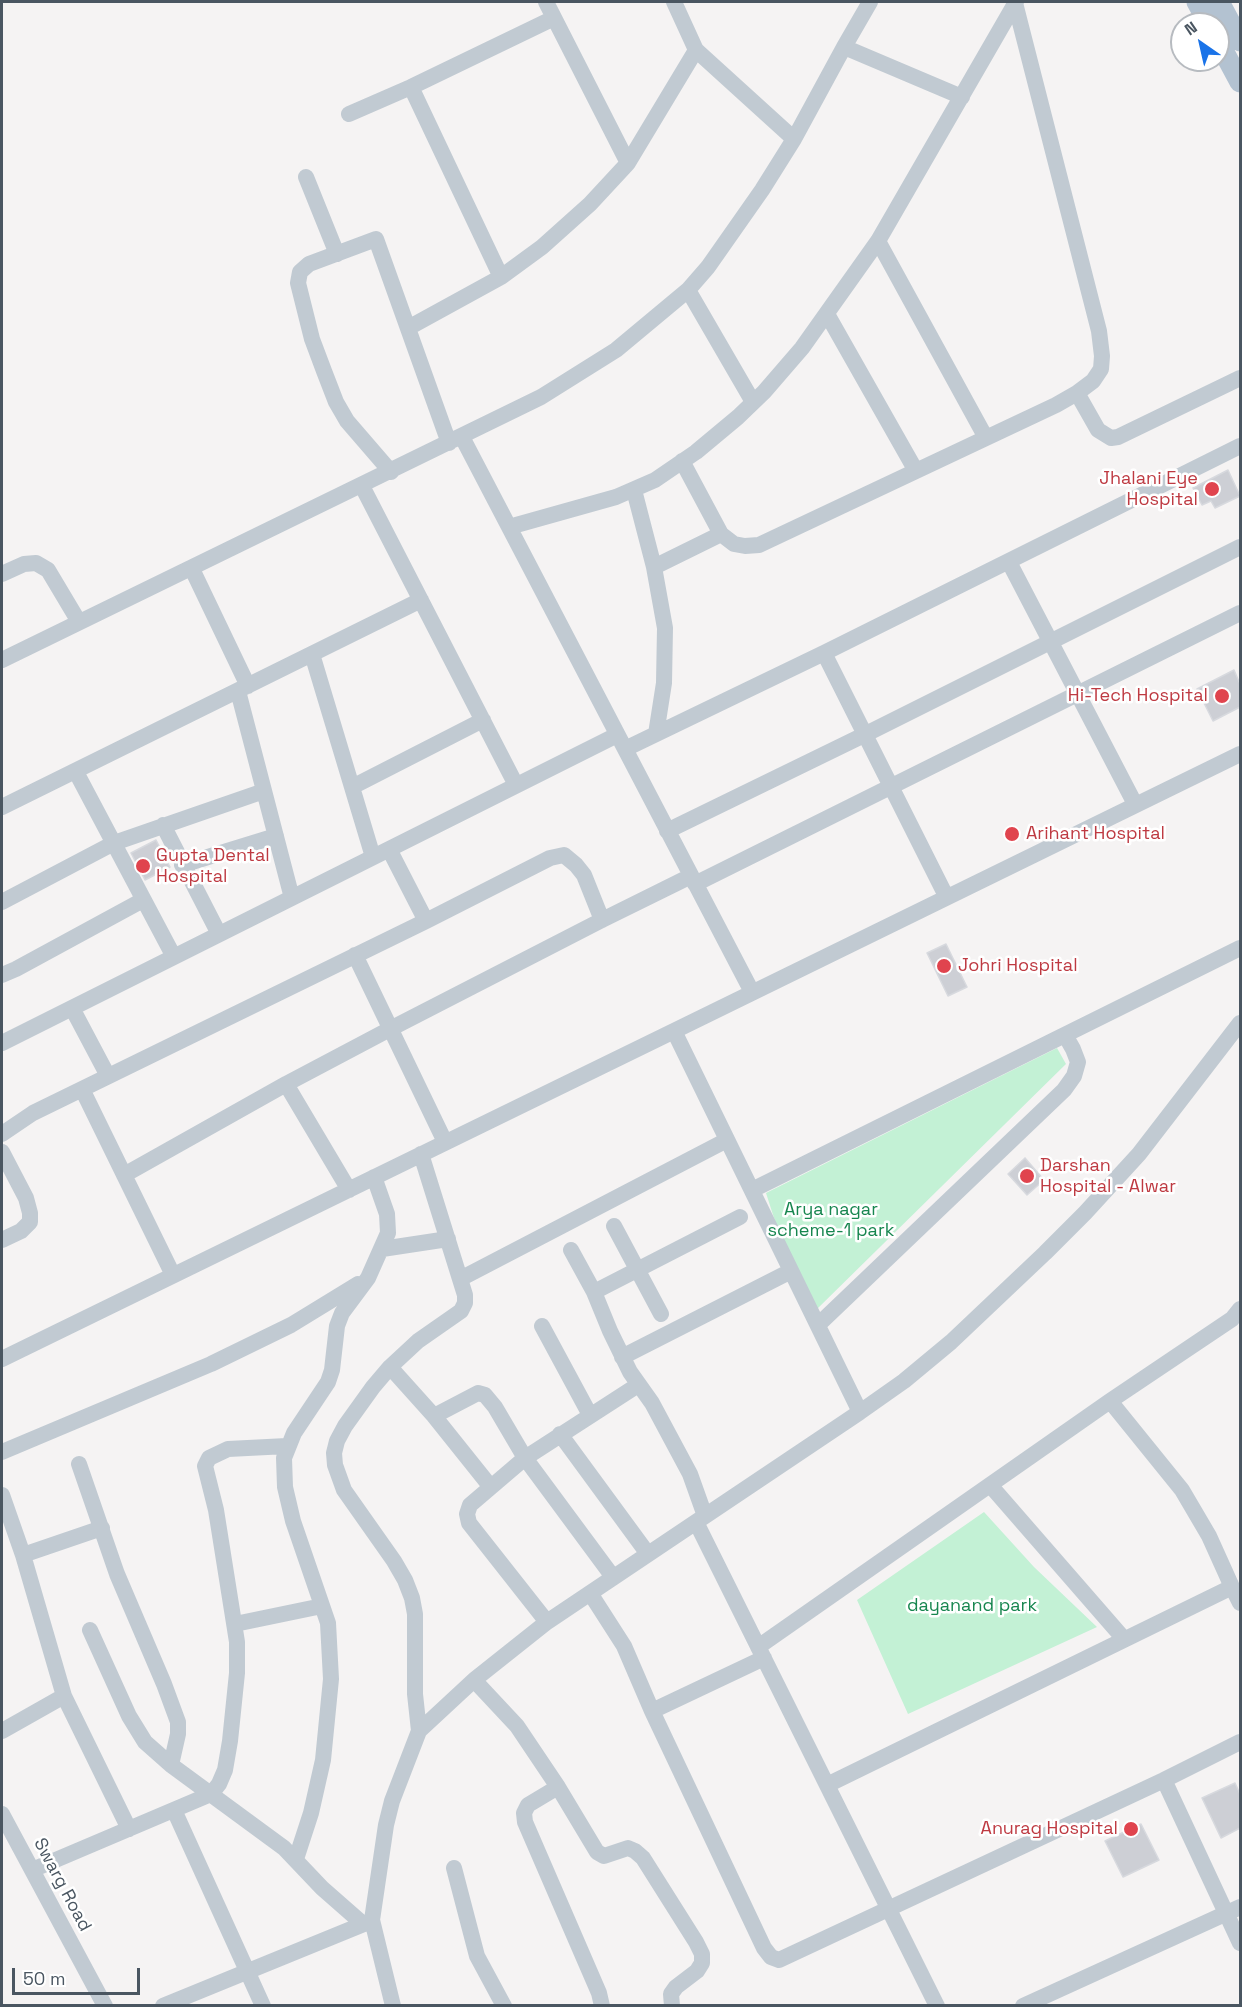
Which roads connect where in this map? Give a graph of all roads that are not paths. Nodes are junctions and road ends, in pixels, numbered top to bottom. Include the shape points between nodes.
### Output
1 (546, 2) edge
2 (674, 2) edge
3 (870, 2) edge
4 (1016, 2) edge
5 (1219, 2) edge
6 (554, 18) junction
7 (1240, 41) edge
8 (844, 46) junction
9 (696, 50) junction
10 (1230, 63) edge
11 (1240, 82) edge
12 (411, 87) junction
13 (962, 97) junction
14 (349, 114) dead end
15 (794, 139) junction
16 (628, 164) junction
17 (306, 177) dead end
18 (878, 241) junction
19 (337, 254) junction
20 (501, 277) junction
21 (688, 290) junction
22 (827, 314) junction
23 (408, 328) junction
24 (1240, 378) edge
25 (1077, 393) junction
26 (753, 402) junction
27 (986, 438) junction
28 (456, 440) junction
29 (1240, 446) edge
30 (682, 460) junction
31 (916, 471) junction
32 (391, 472) junction
33 (362, 486) junction
34 (634, 490) junction
35 (509, 527) junction
36 (721, 534) junction
37 (1240, 547) edge
38 (1009, 562) junction
39 (654, 567) junction
40 (192, 569) junction
41 (2, 574) edge
42 (421, 600) junction
43 (1240, 613) edge
44 (79, 622) junction
45 (1051, 642) junction
46 (824, 653) junction
47 (312, 654) junction
48 (2, 660) edge
49 (243, 689) junction
50 (1077, 694) junction
51 (483, 720) junction
52 (656, 734) junction
53 (866, 734) junction
54 (621, 742) junction
55 (1240, 754) edge
56 (76, 772) junction
57 (516, 785) junction
58 (352, 786) junction
59 (892, 787) junction
60 (264, 791) junction
61 (1135, 804) junction
62 (2, 807) edge
63 (163, 825) junction
64 (667, 831) junction
65 (276, 836) junction
66 (114, 843) junction
67 (389, 849) junction
68 (373, 857) junction
69 (182, 865) junction
70 (693, 880) junction
71 (946, 896) junction
72 (292, 898) junction
73 (142, 900) junction
74 (2, 902) edge
75 (602, 920) junction
76 (426, 921) junction
77 (219, 934) junction
78 (1240, 948) edge
79 (355, 955) junction
80 (174, 957) junction
81 (2, 975) edge
82 (752, 992) junction
83 (72, 1008) junction
84 (1240, 1023) edge
85 (390, 1029) junction
86 (674, 1030) junction
87 (1065, 1035) junction
88 (2, 1043) edge
89 (108, 1076) junction
90 (286, 1084) junction
91 (82, 1089) junction
92 (2, 1134) edge
93 (727, 1140) junction
94 (445, 1142) junction
95 (2, 1152) edge
96 (421, 1154) junction
97 (124, 1174) junction
98 (374, 1177) junction
99 (349, 1190) junction
100 (752, 1190) junction
101 (740, 1217) dead end
102 (614, 1226) dead end
103 (448, 1239) junction
104 (2, 1240) edge
105 (382, 1249) junction
106 (571, 1251) dead end
107 (638, 1270) junction
108 (791, 1271) junction
109 (173, 1275) junction
110 (368, 1278) junction
111 (460, 1279) junction
112 (594, 1292) junction
113 (661, 1314) dead end
114 (1238, 1319) edge
115 (818, 1325) junction
116 (542, 1326) dead end
117 (622, 1357) junction
118 (2, 1359) edge
119 (390, 1367) junction
120 (638, 1385) junction
121 (1110, 1401) junction
122 (860, 1412) junction
123 (590, 1415) junction
124 (434, 1416) junction
125 (560, 1434) junction
126 (287, 1446) junction
127 (2, 1452) edge
128 (525, 1458) junction
129 (79, 1464) dead end
130 (990, 1485) junction
131 (490, 1486) junction
132 (2, 1495) edge
133 (701, 1519) junction
134 (102, 1527) junction
135 (648, 1554) junction
136 (23, 1555) junction
137 (613, 1577) junction
138 (1232, 1587) junction
139 (590, 1593) junction
140 (1240, 1603) edge
141 (322, 1606) junction
142 (547, 1622) junction
143 (235, 1624) junction
144 (90, 1630) dead end
145 (1124, 1640) junction
146 (761, 1652) junction
147 (474, 1680) junction
148 (64, 1696) junction
149 (652, 1712) junction
150 (2, 1731) edge
151 (419, 1731) junction
152 (1240, 1742) edge
153 (171, 1765) junction
154 (1164, 1780) junction
155 (827, 1785) junction
156 (558, 1787) junction
157 (211, 1794) junction
158 (174, 1810) junction
159 (2, 1814) edge
160 (129, 1829) junction
161 (296, 1859) junction
162 (454, 1868) dead end
163 (32, 1870) junction
164 (889, 1910) junction
165 (1234, 1910) edge
166 (368, 1922) junction
167 (1240, 1943) edge
168 (247, 1971) junction
169 (105, 2006) edge
170 (164, 2006) edge
171 (263, 2006) edge
172 (393, 2006) edge
173 (504, 2006) edge
174 (602, 2006) edge
175 (672, 2006) edge
176 (937, 2006) edge
177 (1023, 2006) edge

1 - 6 street
2 - 9 street
3 - 8 street
4 - 13 street
4 - 25 street via 1099,331 1101,369
5 - 7 main road
6 - 12 street
6 - 16 street
8 - 13 street
8 - 15 street
9 - 15 street
9 - 16 street
10 - 11 main road
12 - 14 street
12 - 20 street
13 - 18 street
15 - 21 street via 725,243
16 - 20 street via 582,212
17 - 19 street
18 - 22 street
18 - 27 street
19 - 23 street via 376,239
19 - 32 street via 309,264 300,272 300,296 336,402 347,421
20 - 23 street
21 - 26 street
21 - 28 street via 598,362 541,397
22 - 26 street via 786,369
22 - 31 street
23 - 28 street
24 - 25 street via 1111,438 1098,430
25 - 27 street
26 - 30 street
27 - 31 street
28 - 32 street
28 - 35 street
29 - 38 street
30 - 34 street
30 - 36 street
31 - 36 street via 759,545 734,544
32 - 33 street
33 - 40 street
33 - 42 street
34 - 35 street
34 - 39 street
35 - 54 street
36 - 39 street
37 - 45 street
38 - 45 street
38 - 46 street
39 - 52 street via 665,628 664,683
40 - 44 street
40 - 49 street
41 - 44 street via 24,564 48,570
42 - 47 street
42 - 51 street
43 - 50 street
44 - 48 street
45 - 50 street
45 - 53 street
46 - 52 street
46 - 53 street
47 - 49 street
47 - 58 street
49 - 56 street
49 - 60 street
50 - 59 street
50 - 61 street
51 - 57 street
51 - 58 street
52 - 54 street
53 - 59 street
53 - 64 street
54 - 57 street
54 - 64 street
55 - 61 street
56 - 62 street
56 - 66 street
57 - 67 street
58 - 68 street
59 - 70 street
59 - 71 street
60 - 63 street
60 - 65 street
61 - 71 street
63 - 66 street
63 - 69 street
64 - 70 street
65 - 69 street
65 - 72 street
66 - 73 street
66 - 74 street
67 - 68 street
67 - 76 street
68 - 72 street
69 - 77 street
70 - 75 street
70 - 82 street
71 - 82 street
72 - 77 street
73 - 80 street
73 - 81 street
75 - 76 street via 584,875 564,855 550,858
75 - 85 street
76 - 79 street
77 - 80 street
78 - 87 street
79 - 85 street
79 - 89 street
80 - 83 street
82 - 86 street
83 - 88 street
83 - 89 street
84 - 122 street via 1139,1154 1085,1213 951,1342
85 - 90 street
85 - 94 street
86 - 93 street
86 - 94 street
87 - 100 street
87 - 115 street via 1078,1062 1064,1090
89 - 91 street
90 - 97 street
90 - 99 street
91 - 92 street via 33,1113
91 - 97 street
93 - 100 street
93 - 111 street
94 - 96 street
95 - 104 street via 30,1213 30,1222 21,1231
96 - 98 street
96 - 103 street
97 - 109 street
98 - 99 street
98 - 105 street via 388,1224
99 - 109 street
100 - 108 street
101 - 107 street
102 - 107 street
103 - 105 street
103 - 111 street
105 - 110 street
106 - 112 street
107 - 112 street
107 - 113 street
108 - 115 street
108 - 117 street
109 - 118 street
110 - 126 street via 337,1326 328,1382
110 - 127 street via 280,1331
111 - 119 street via 465,1295 461,1311 418,1341
112 - 117 street
114 - 121 street
115 - 122 street
116 - 123 street
117 - 120 street
119 - 124 street
119 - 151 street via 345,1426 337,1441 335,1465 344,1490 394,1561 412,1598
120 - 123 street
120 - 133 street via 652,1403 690,1474
121 - 130 street
121 - 138 street via 1182,1490
122 - 133 street
123 - 125 street
124 - 128 street via 478,1393 485,1395
124 - 131 street
125 - 128 street
125 - 135 street
126 - 141 street via 283,1473 288,1502
126 - 143 street via 228,1449 209,1458 205,1466
128 - 131 street
128 - 137 street
129 - 134 street
130 - 145 street
130 - 146 street
131 - 142 street via 471,1505 467,1514 470,1522
132 - 136 street
133 - 135 street
133 - 146 street
134 - 136 street
134 - 153 street via 117,1574 178,1722
135 - 137 street
136 - 148 street
137 - 139 street
138 - 140 street
138 - 145 street
139 - 142 street
139 - 149 street via 624,1646
141 - 143 street
141 - 161 street via 329,1636 328,1717 315,1797
142 - 147 street
143 - 157 street via 237,1672 228,1758
144 - 153 street via 136,1729
145 - 155 street
146 - 149 street
146 - 155 street
147 - 151 street
147 - 156 street via 517,1726
148 - 150 street
148 - 160 street
149 - 164 street via 771,1957 779,1960
151 - 166 street via 388,1817
152 - 154 street
153 - 157 street
154 - 164 street
154 - 165 street
155 - 164 street
156 - 174 street via 528,1805 525,1822
156 - 175 street via 597,1852 604,1856 628,1848 643,1858 696,1942 702,1963 676,1987 671,1995
157 - 158 street
157 - 161 street
158 - 160 street
158 - 168 street
159 - 163 street, Swarg Road
160 - 163 street
161 - 166 street via 322,1888
162 - 173 street via 477,1956
163 - 169 street, Swarg Road
164 - 176 street
165 - 167 street
165 - 177 street
166 - 168 street
166 - 172 street
168 - 170 street
168 - 171 street

